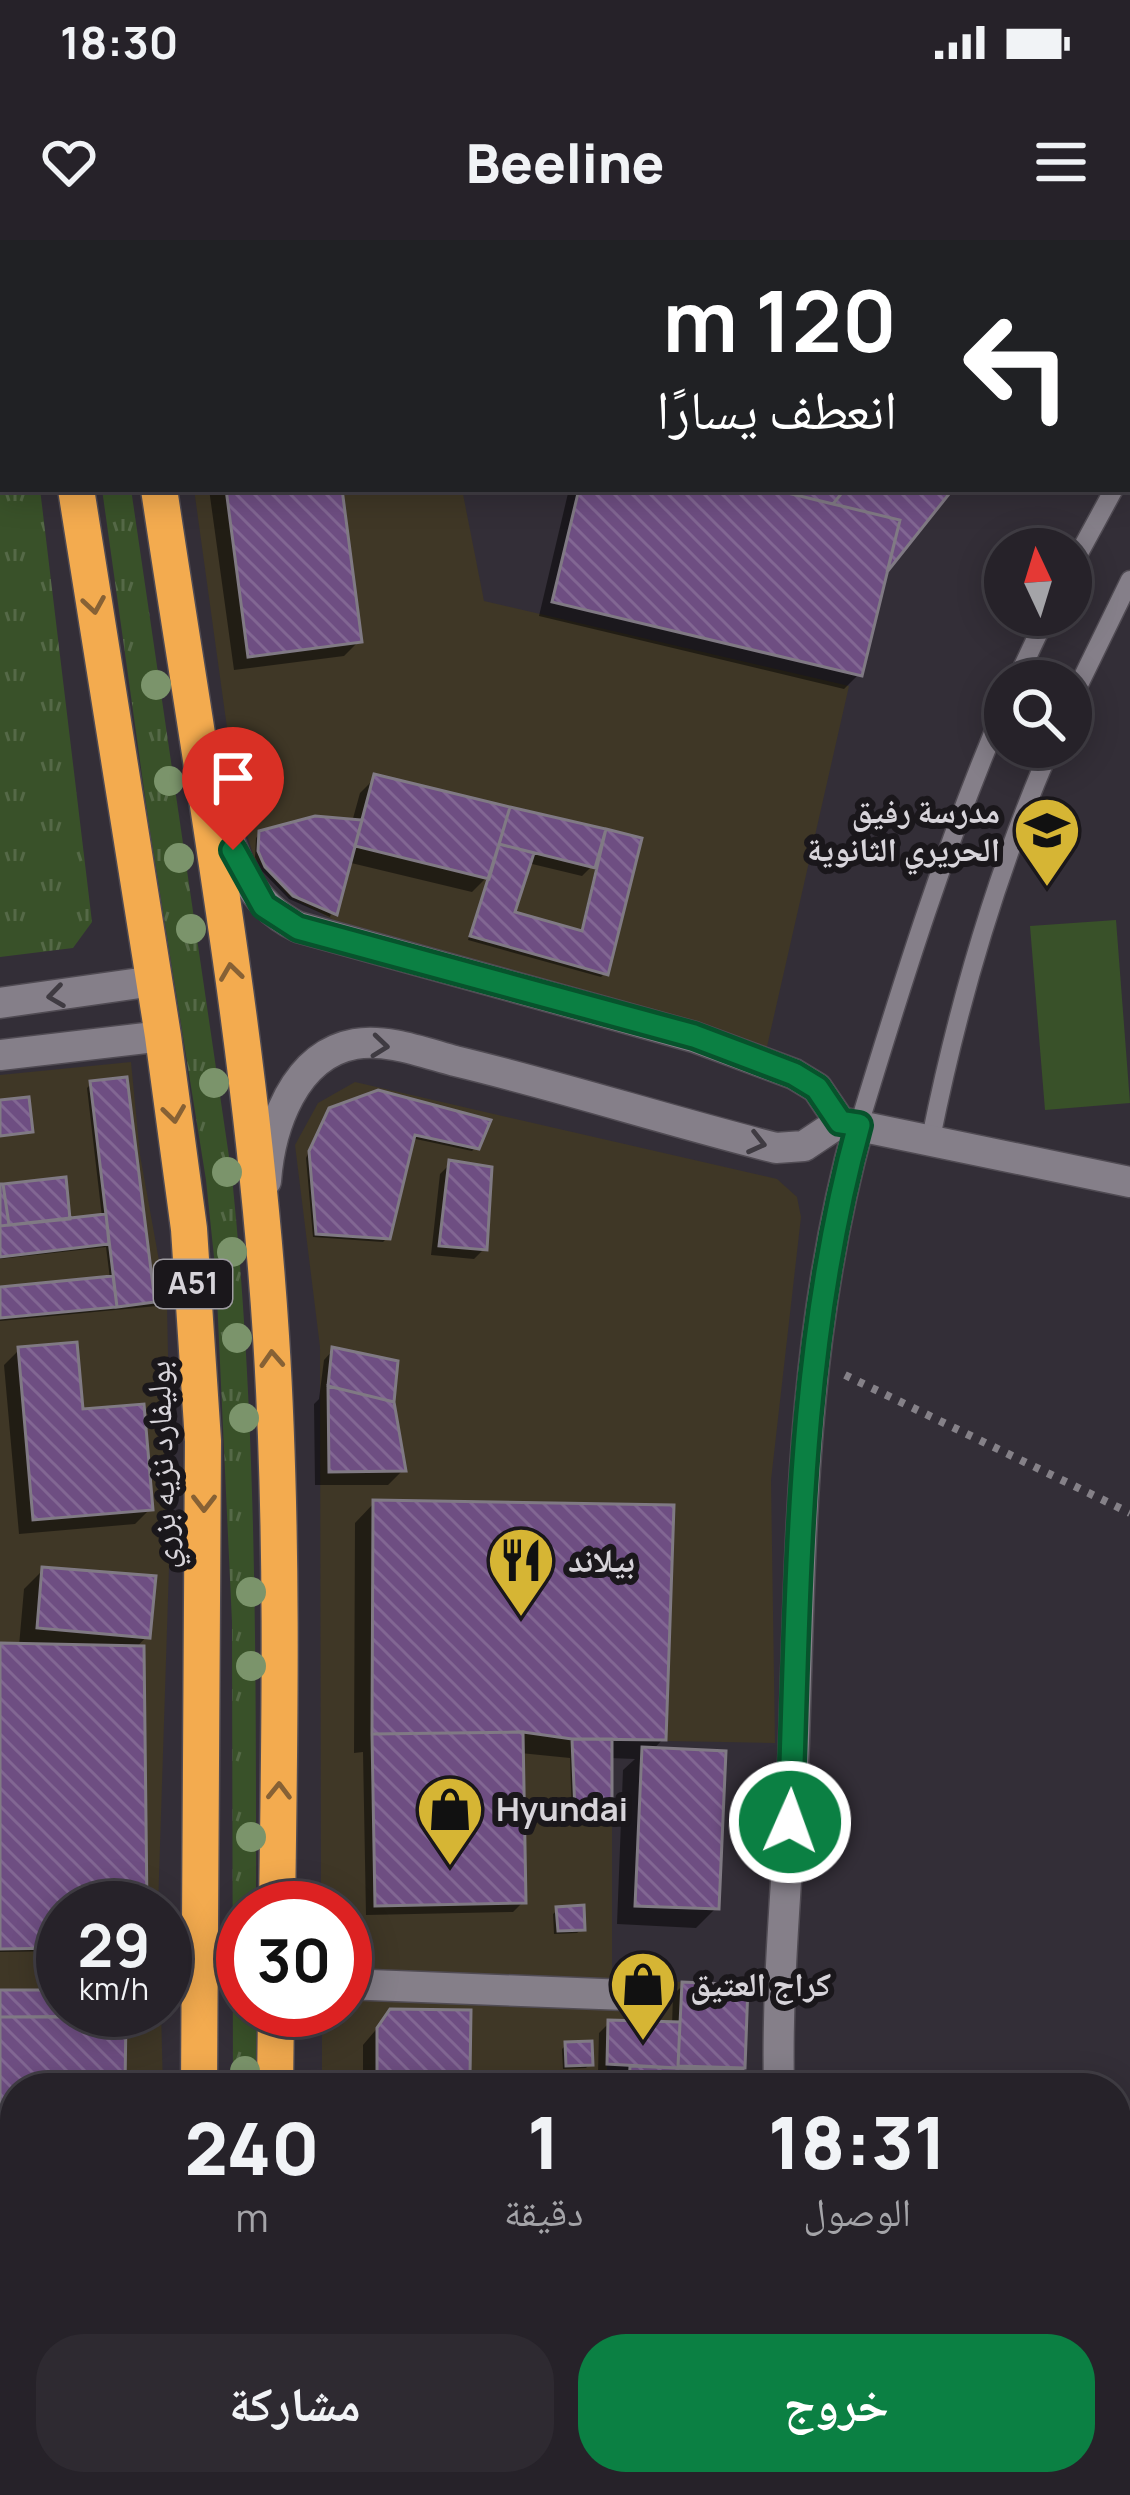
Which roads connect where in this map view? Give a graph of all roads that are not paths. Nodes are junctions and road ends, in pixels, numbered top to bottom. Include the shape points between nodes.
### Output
1 (76, 492) edge
2 (159, 492) edge
3 (1112, 492) edge
4 (1092, 529) edge
5 (1130, 580) edge
6 (1091, 660) edge
7 (195, 730) junction
8 (984, 754) edge
9 (1043, 768) edge
10 (154, 980) junction
11 (0, 1004) edge
12 (163, 1036) junction
13 (0, 1055) edge
14 (849, 1124) junction
15 (931, 1138) junction
16 (1130, 1181) edge
17 (261, 1223) junction
18 (277, 1881) edge
19 (372, 1985) edge
20 (652, 1996) dead end
21 (276, 2037) edge
22 (200, 2073) edge
23 (275, 2073) edge
24 (780, 2073) edge

1 -> 10 highway, بوليفارد نزيه بزري / A51
2 - 7 highway, A51
3 - 4 lane
5 - 6 lane
7 - 14 street via 233,850 273,915 326,937 694,1036 794,1074
17 -> 7 highway, A51
8 - 14 lane
9 - 15 lane via 974,956
10 -> 11 street
10 - 12 highway, بوليفارد نزيه بزري / A51
12 - 13 street
12 -> 22 highway, بوليفارد نزيه بزري / A51 via 189,1229 203,1441
14 - 15 street
17 -> 14 street via 270,1148 289,1097 315,1063 356,1043 514,1075 776,1148 804,1146
14 - 24 street via 812,1358
15 - 16 street
18 -> 17 highway, A51 via 277,1436
19 - 20 street
21 - 23 highway

